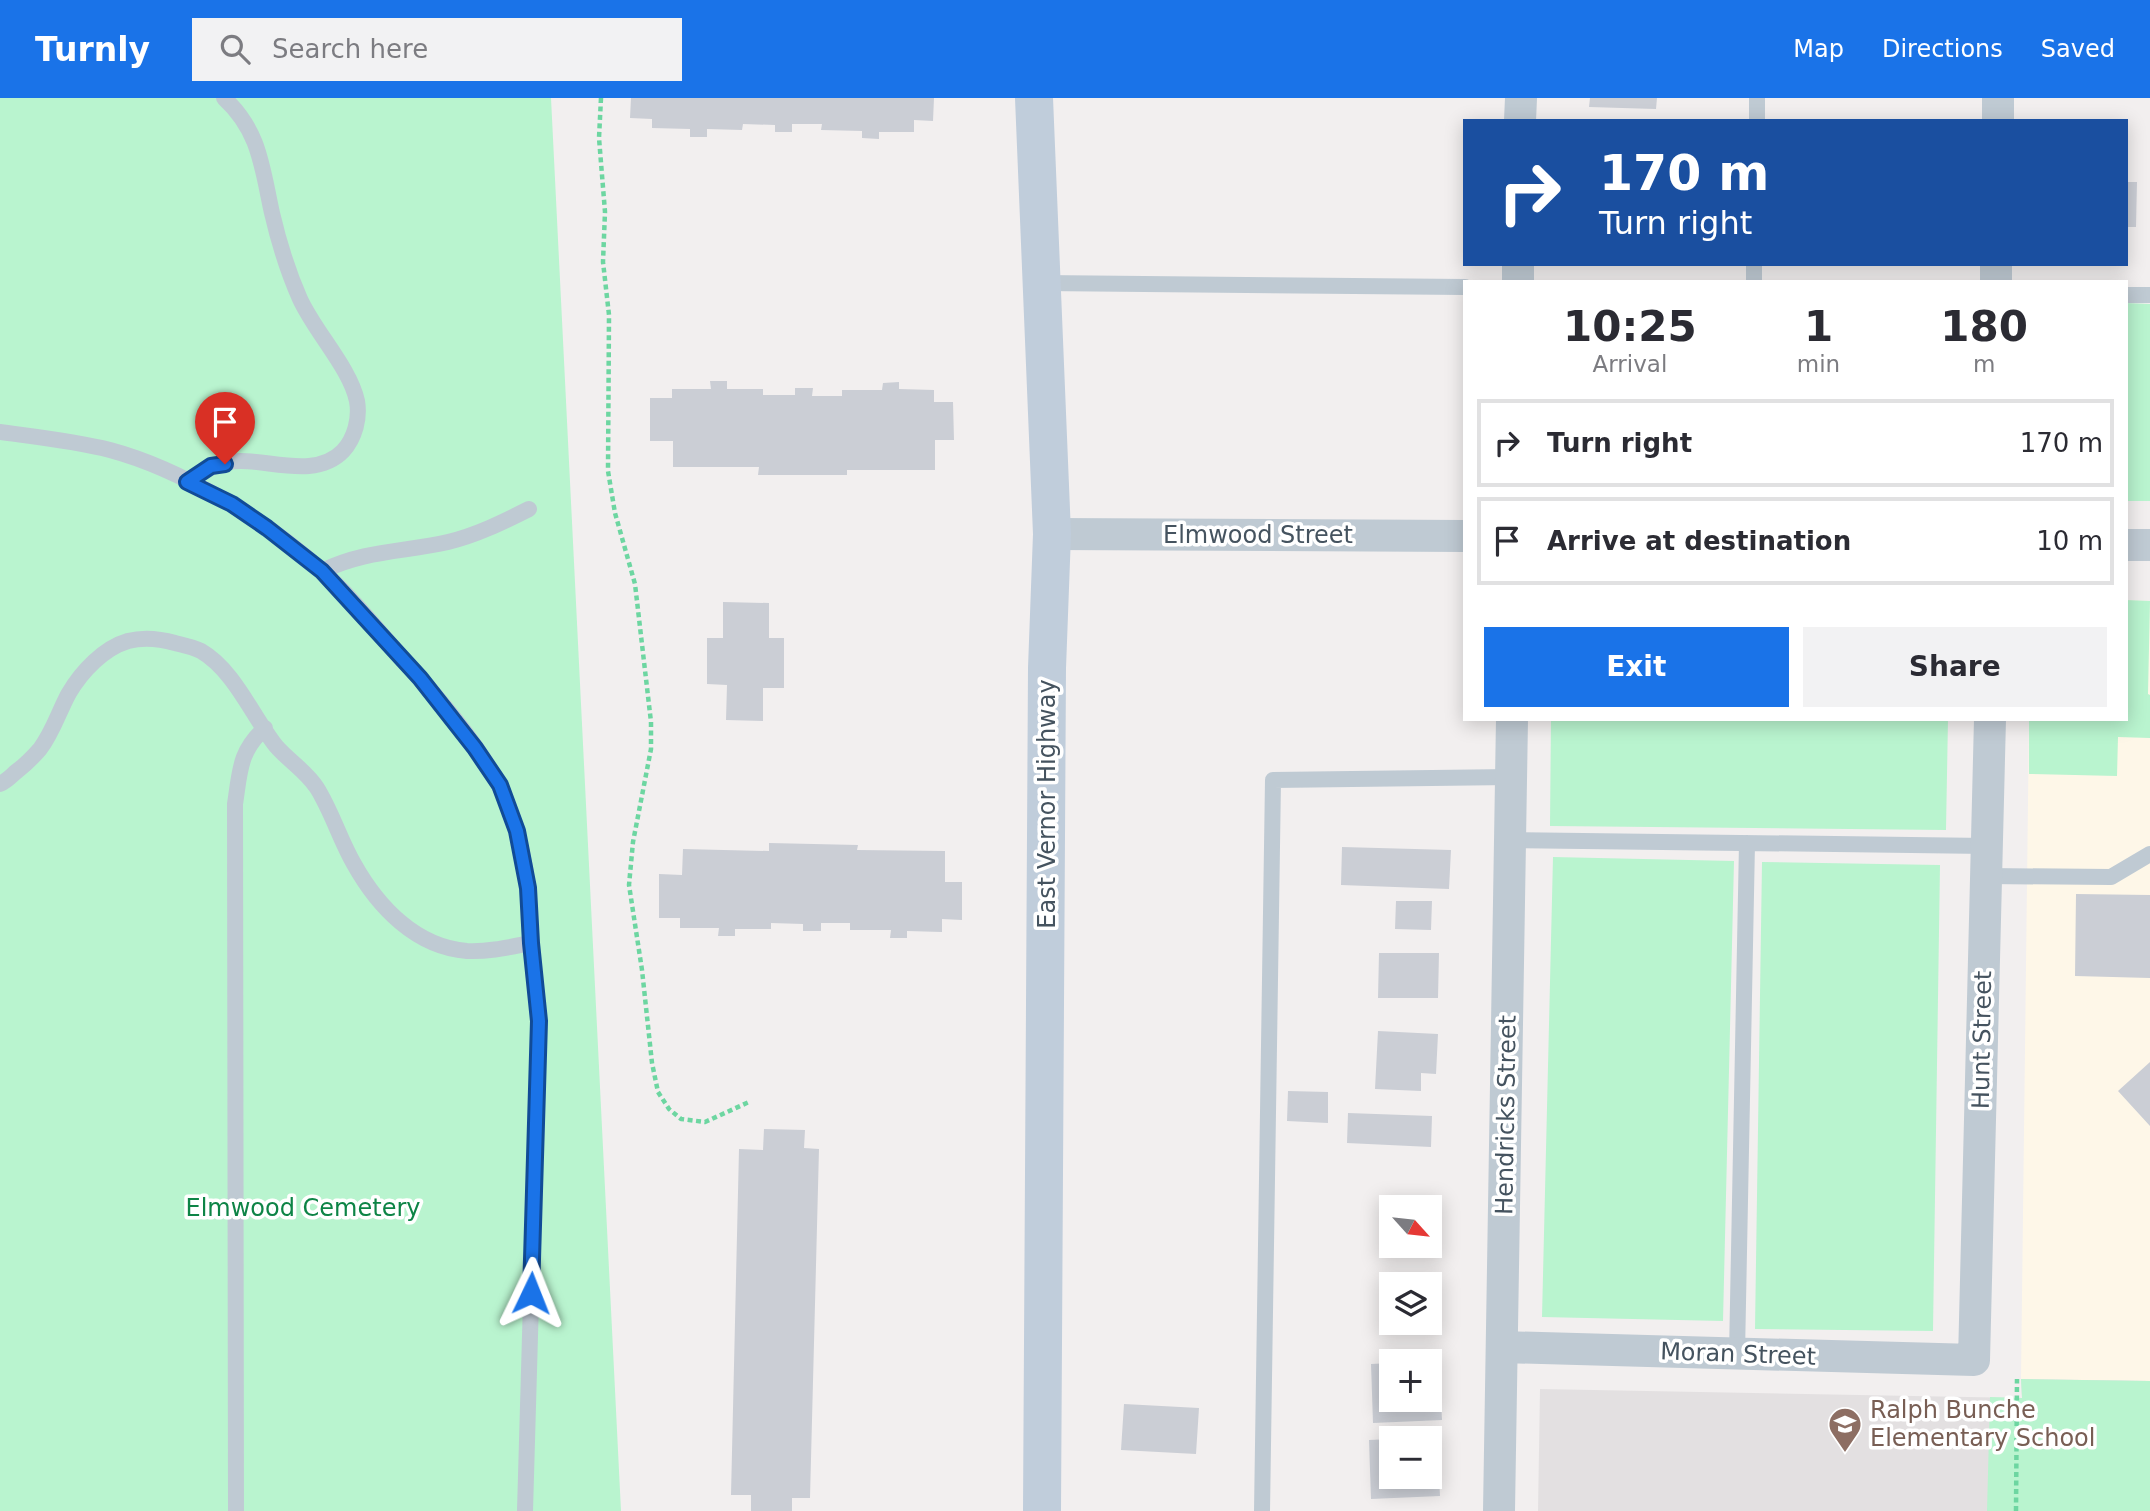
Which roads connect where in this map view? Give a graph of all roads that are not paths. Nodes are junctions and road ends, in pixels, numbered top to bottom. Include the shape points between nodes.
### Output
1 (224, 98) edge
2 (1034, 98) edge
3 (1521, 98) edge
4 (1757, 98) edge
5 (1998, 98) edge
6 (1520, 119) edge
7 (1757, 119) edge
8 (1998, 119) edge
9 (1042, 283) junction
10 (1463, 287) edge
11 (2128, 295) edge
12 (2150, 295) edge
13 (0, 432) edge
14 (187, 482) junction
15 (529, 509) dead end
16 (1052, 534) junction
17 (1463, 536) edge
18 (2128, 545) edge
19 (2150, 545) edge
20 (322, 571) junction
21 (1512, 721) edge
22 (1990, 721) edge
23 (265, 728) junction
24 (1511, 777) junction
25 (0, 784) edge
26 (1510, 840) junction
27 (1747, 843) junction
28 (2150, 854) edge
29 (1987, 861) junction
30 (531, 943) junction
31 (1502, 1348) junction
32 (1737, 1354) junction
33 (1974, 1360) joint
34 (236, 1511) edge
35 (525, 1511) edge
36 (1042, 1511) edge
37 (1262, 1511) edge
38 (1499, 1511) edge

1 - 14 lane via 254,138 286,264 300,299 353,388 357,423 342,453 328,461 309,466 240,461 211,466
2 - 9 street, East Vernor Highway
3 - 6 street
4 - 7 lane
5 - 8 street
9 - 10 lane
9 - 16 street, East Vernor Highway
11 - 12 lane
13 - 14 lane via 113,451
14 - 20 lane via 232,504
15 - 20 lane via 449,542 369,554
16 - 17 street, Elmwood Street
16 - 36 street, East Vernor Highway via 1047,668
18 - 19 street
20 - 30 lane via 420,678 500,785 523,860
21 - 24 street, Hendricks Street
22 - 29 street, Hunt Street
23 - 25 lane via 229,677 201,651 166,640 131,640 117,645 85,671 40,748
23 - 30 lane via 315,785 353,864 400,922 433,942 467,951
23 - 34 lane via 251,741 241,762 235,804
24 - 26 street, Hendricks Street
24 - 37 lane via 1273,780
26 - 27 lane
26 - 31 street, Hendricks Street
27 - 29 lane
27 - 32 lane
28 - 29 lane via 2112,877
29 - 33 street, Hunt Street
30 - 35 lane via 539,1021
31 - 32 street, Moran Street
31 - 38 street, Hendricks Street
32 - 33 street, Moran Street

